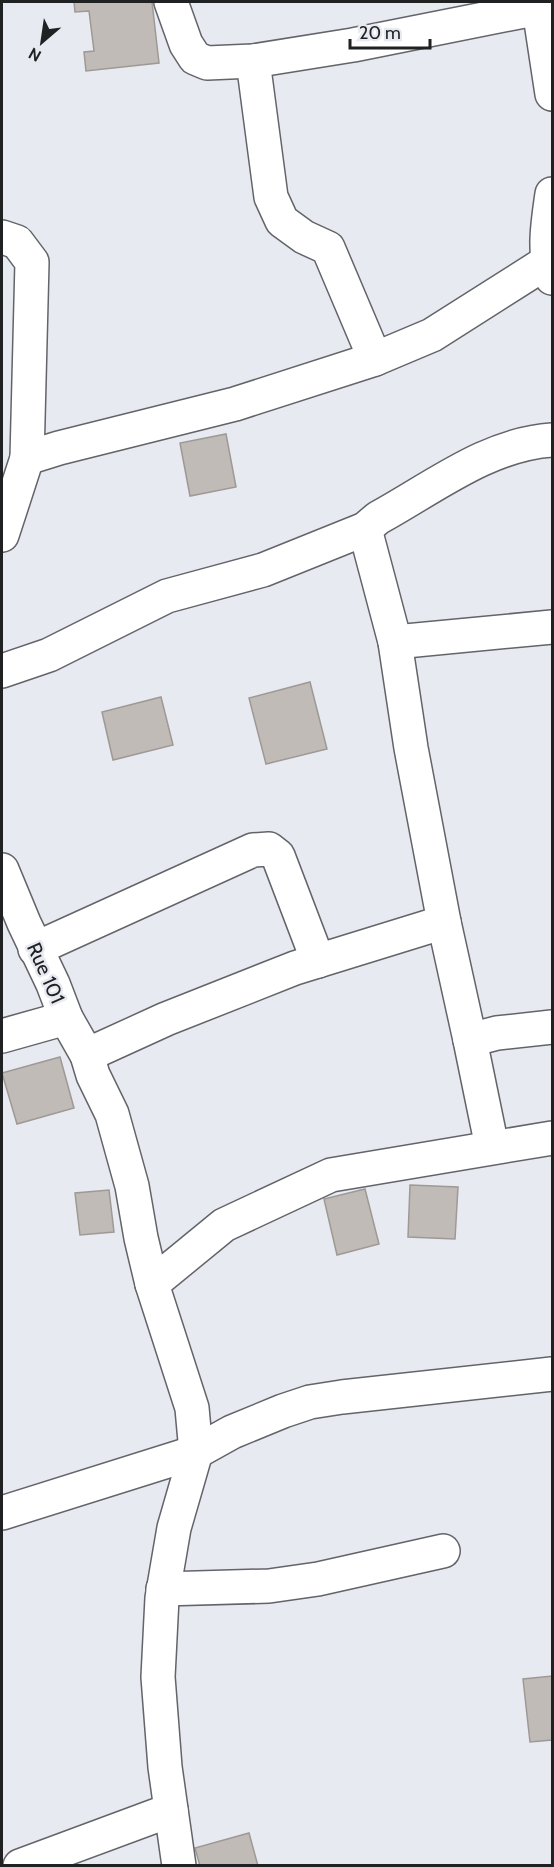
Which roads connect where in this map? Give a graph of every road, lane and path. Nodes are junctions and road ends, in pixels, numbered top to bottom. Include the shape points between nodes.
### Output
1 (171, 2) edge
2 (538, 5) edge
3 (253, 61) junction
4 (552, 94) edge
5 (552, 194) edge
6 (2, 237) edge
7 (551, 267) edge
8 (375, 358) junction
9 (552, 440) edge
10 (27, 458) junction
11 (365, 529) junction
12 (2, 535) edge
13 (552, 627) edge
14 (395, 642) junction
15 (2, 671) edge
16 (2, 870) edge
17 (444, 922) junction
18 (20, 935) edge
19 (318, 961) junction
20 (66, 1018) junction
21 (552, 1027) edge
22 (2, 1036) edge
23 (470, 1040) junction
24 (90, 1065) junction
25 (552, 1138) edge
26 (492, 1147) junction
27 (152, 1284) junction
28 (552, 1374) edge
29 (196, 1452) junction
30 (2, 1513) edge
31 (443, 1551) dead end
32 (164, 1589) junction
33 (171, 1810) junction
34 (27, 1864) edge
35 (179, 1866) edge

1 - 3 street via 195,58 207,63
2 - 3 street via 353,45
2 - 4 street
3 - 8 street via 271,196 282,221 328,248
5 - 7 street via 547,223
6 - 10 street via 17,242 32,262
7 - 8 street via 432,335
8 - 10 street via 234,404
9 - 11 street via 483,457
10 - 12 street
11 - 14 street
11 - 15 street via 262,570 167,596 49,656
13 - 14 street
14 - 17 street
16 - 18 street, Rue 101
17 - 19 street
17 - 23 street
18 - 19 street via 253,850 269,849 278,855
18 - 20 street, Rue 101 via 53,984
19 - 24 street via 165,1019
20 - 22 street
20 - 24 street, Rue 101
21 - 23 street
23 - 26 street
24 - 27 street, Rue 101 via 112,1114
25 - 26 street
26 - 27 street via 331,1175 224,1225
27 - 29 street, Rue 101 via 192,1408
28 - 29 street via 310,1402 232,1432
29 - 30 street
29 - 32 street via 174,1528
31 - 32 street via 308,1580 234,1588
32 - 33 street via 158,1677
33 - 34 street
33 - 35 street

